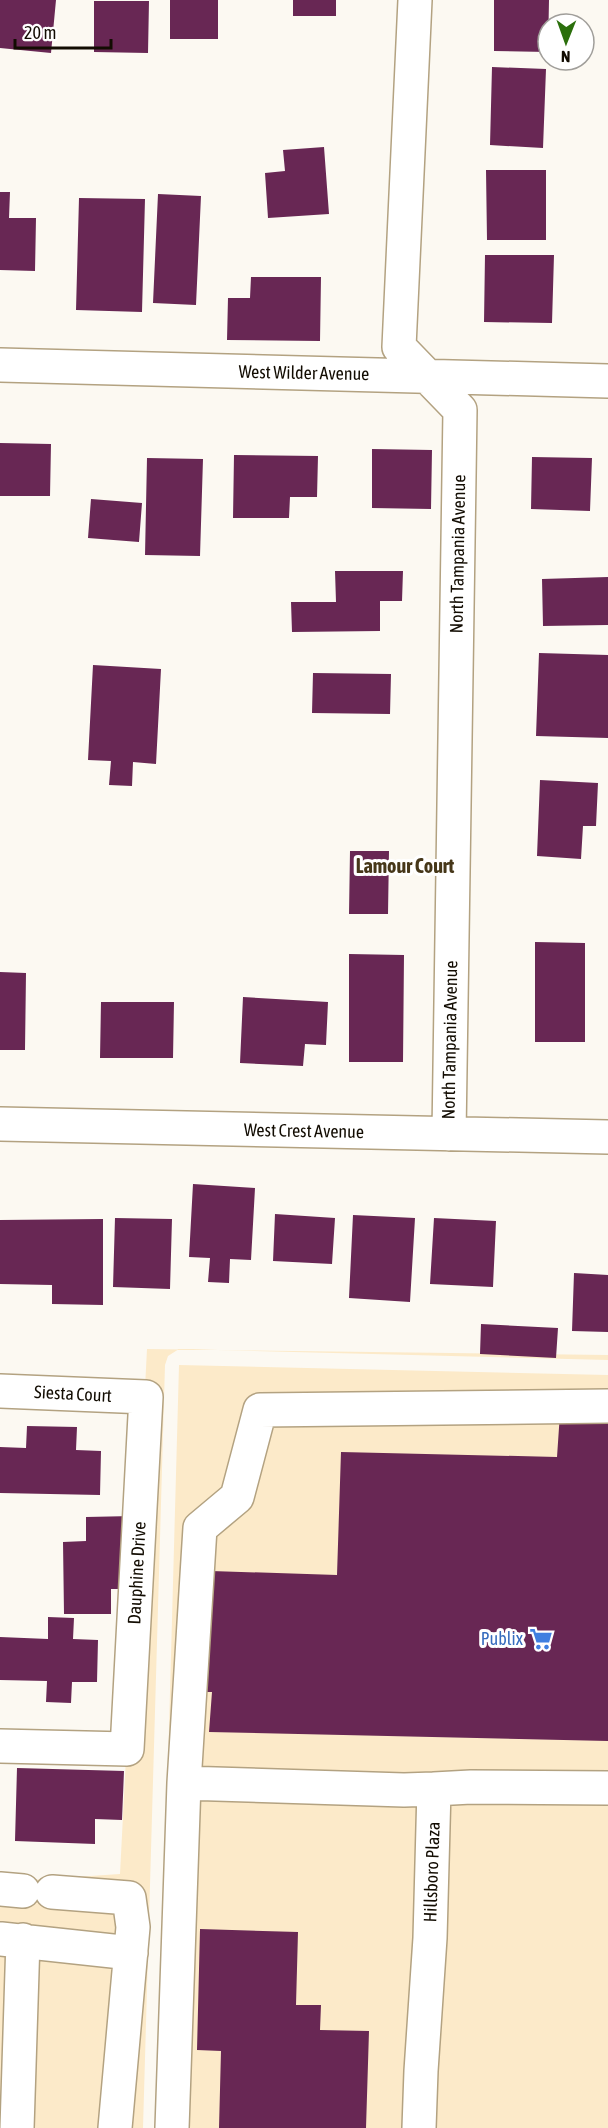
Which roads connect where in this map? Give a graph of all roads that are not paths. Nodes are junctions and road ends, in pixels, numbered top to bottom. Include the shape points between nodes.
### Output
1 (415, 0) edge
2 (0, 366) edge
3 (429, 376) junction
4 (608, 381) edge
5 (0, 1124) edge
6 (449, 1134) junction
7 (608, 1137) edge
8 (0, 1391) edge
9 (146, 1397) joint
10 (608, 1406) edge
11 (0, 1746) edge
12 (184, 1783) junction
13 (608, 1788) edge
14 (434, 1789) junction
15 (25, 1891) edge
16 (11, 1940) edge
17 (131, 1953) junction
18 (17, 2128) edge
19 (114, 2128) edge
20 (172, 2128) edge
21 (419, 2128) edge

1 - 3 street, North Tampania Avenue via 399,347
2 - 3 street, West Wilder Avenue
3 - 4 street, West Wilder Avenue
3 - 6 street, North Tampania Avenue via 460,410
5 - 6 street, West Crest Avenue
6 - 7 street, West Crest Avenue
8 - 9 street, Siesta Court
9 - 11 street, Dauphine Drive via 127,1749
10 - 12 street via 260,1410 237,1497 200,1528
12 - 14 street
12 - 20 street
13 - 14 street
14 - 21 street, Hillsboro Plaza
15 - 17 street via 129,1898
16 - 17 street
16 - 18 street
17 - 19 street

